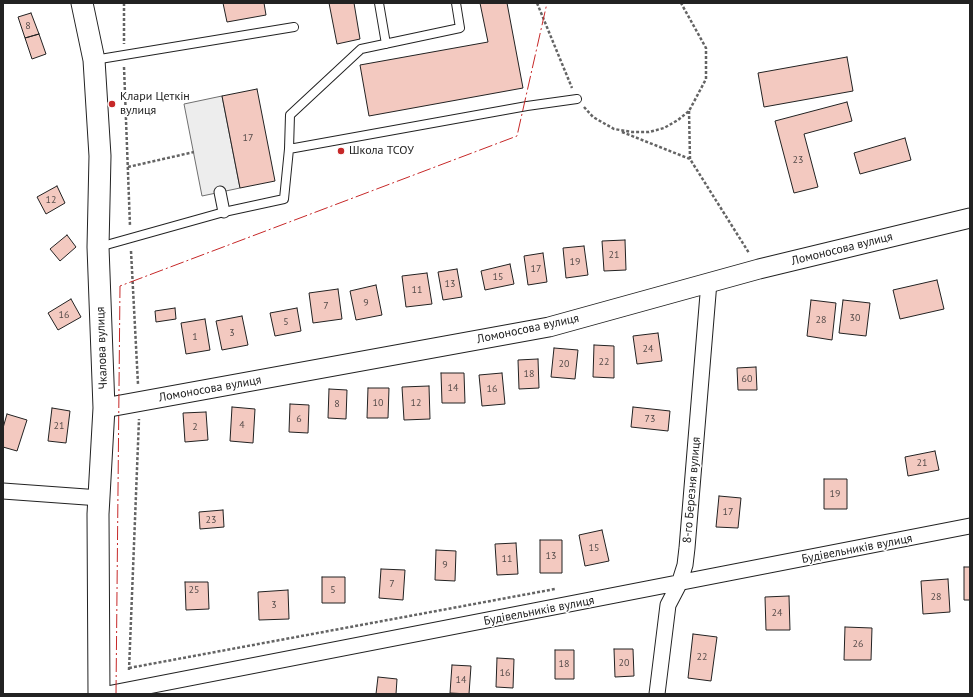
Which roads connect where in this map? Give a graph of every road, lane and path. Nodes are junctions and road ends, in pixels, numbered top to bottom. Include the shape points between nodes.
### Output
1 (82, 3) edge
2 (124, 3) edge
3 (380, 3) edge
4 (456, 3) edge
5 (537, 3) edge
6 (681, 3) edge
7 (294, 27) dead end
8 (386, 44) junction
9 (124, 55) junction
10 (94, 60) junction
11 (577, 99) junction
12 (689, 111) junction
13 (614, 129) junction
14 (288, 149) junction
15 (194, 152) dead end
16 (690, 159) junction
17 (128, 167) junction
18 (220, 192) dead end
19 (224, 212) junction
20 (970, 218) edge
21 (130, 238) junction
22 (98, 247) junction
23 (759, 269) junction
24 (709, 282) junction
25 (139, 402) junction
26 (104, 408) junction
27 (3, 491) edge
28 (100, 498) junction
29 (970, 526) edge
30 (679, 584) junction
31 (560, 588) dead end
32 (129, 668) junction
33 (128, 691) junction
34 (99, 694) edge
35 (107, 694) edge
36 (657, 694) edge

1 - 10 main road, Чкалова вулиця
2 - 9 path
3 - 8 lane
4 - 8 lane via 460,28
5 - 11 path
6 - 12 path via 706,48 706,79
7 - 9 lane
8 - 14 lane via 361,49 290,115
9 - 10 lane
9 - 17 path
10 - 22 main road, Чкалова вулиця via 100,156
11 - 13 path via 593,117
11 - 14 lane
12 - 13 path via 664,128 649,132
12 - 16 path
13 - 16 path
14 - 19 lane via 284,199
15 - 17 path
16 - 23 path
17 - 21 path
18 - 19 street
19 - 21 lane
20 - 23 street, Ломоносова вулиця
21 - 22 lane
21 - 25 path
22 - 26 main road, Чкалова вулиця
23 - 24 street, Ломоносова вулиця
24 - 25 street, Ломоносова вулиця via 549,327
24 - 30 street, 8-го Березня вулиця via 687,548
25 - 26 street, Ломоносова вулиця
25 - 32 path
26 - 28 main road, Чкалова вулиця
27 - 28 street
28 - 34 main road, Чкалова вулиця
29 - 30 street, Будівельників вулиця
30 - 33 street, Будівельників вулиця
30 - 36 street, 8-го Березня вулиця via 668,605
31 - 32 path
32 - 33 path
33 - 35 street, Будівельників вулиця

